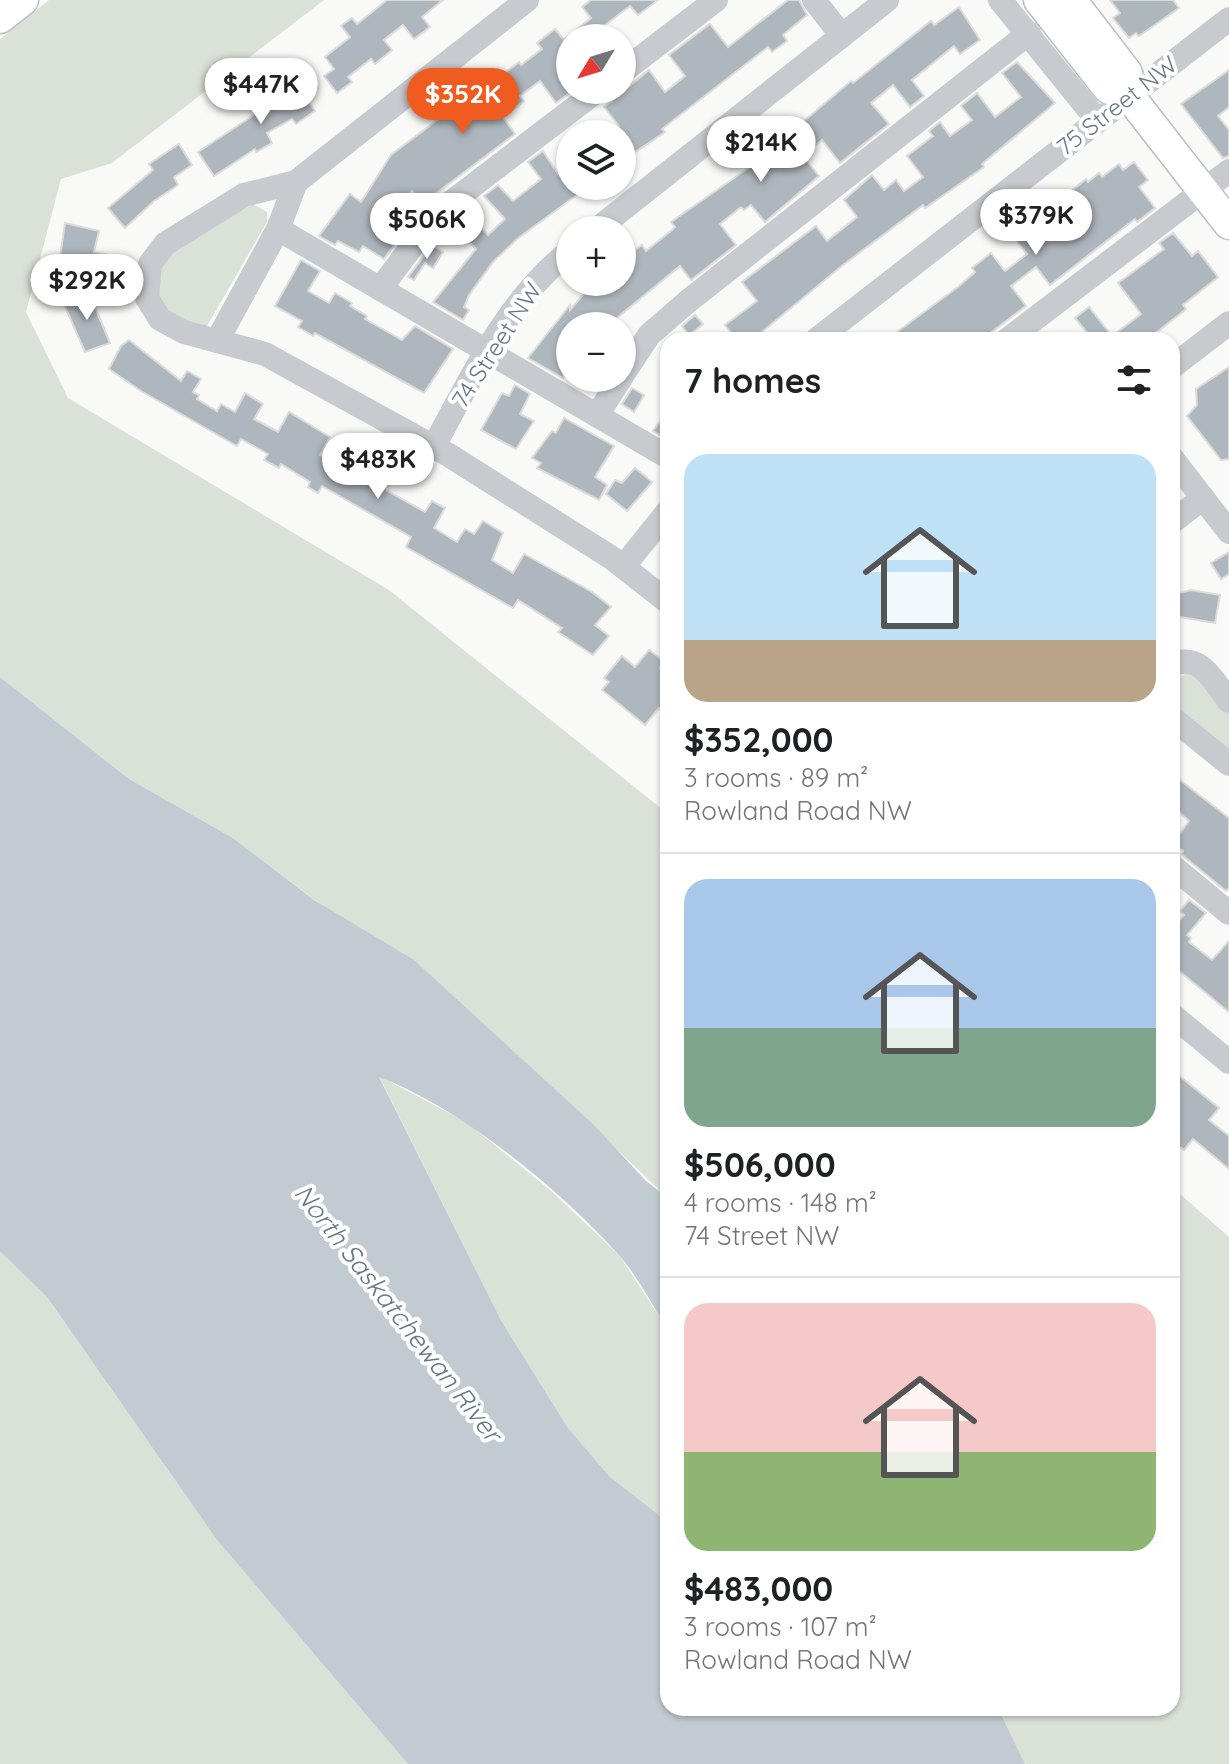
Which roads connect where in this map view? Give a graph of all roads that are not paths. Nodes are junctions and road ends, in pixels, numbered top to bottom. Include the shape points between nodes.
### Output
1 (23, 0) edge
2 (527, 0) edge
3 (716, 0) edge
4 (814, 0) edge
5 (887, 0) edge
6 (1000, 0) edge
7 (1039, 0) edge
8 (1071, 0) edge
9 (0, 18) edge
10 (1229, 19) edge
11 (1029, 33) junction
12 (842, 36) junction
13 (636, 61) edge
14 (1130, 97) junction
15 (580, 104) edge
16 (1098, 121) junction
17 (1229, 171) edge
18 (296, 182) junction
19 (1203, 191) junction
20 (614, 216) edge
21 (1229, 224) edge
22 (278, 229) junction
23 (556, 262) edge
24 (380, 289) junction
25 (1229, 323) edge
26 (826, 332) edge
27 (1018, 332) edge
28 (217, 341) junction
29 (488, 351) junction
30 (636, 354) edge
31 (1180, 361) edge
32 (612, 392) edge
33 (597, 415) junction
34 (434, 446) junction
35 (660, 452) edge
36 (1180, 468) edge
37 (1203, 498) junction
38 (1180, 516) edge
39 (660, 521) edge
40 (1229, 532) edge
41 (624, 566) junction
42 (660, 595) edge
43 (1180, 662) edge
44 (1229, 701) edge
45 (1180, 724) edge
46 (1229, 764) edge
47 (1180, 873) edge
48 (1229, 913) edge
49 (1180, 1022) edge
50 (1229, 1062) edge

1 - 9 main road
2 - 18 street
3 - 13 street
4 - 12 street
5 - 12 street
6 - 11 street
7 - 14 main road via 1108,88
8 - 14 main road via 1127,73
10 - 14 street, 75 Street NW
11 - 16 street
11 - 30 street via 687,302 649,335
12 - 20 street
14 - 16 street, 75 Street NW
14 - 19 main road
15 - 24 street via 437,213
16 - 26 street, 75 Street NW
17 - 19 street
18 - 22 street
18 - 28 street via 244,195 165,244 150,264 147,298 160,319
19 - 21 main road
19 - 27 street
22 - 24 street
22 - 28 street
23 - 29 street, 74 Street NW
24 - 29 street
25 - 31 street
28 - 34 street via 265,354
29 - 33 street
29 - 34 street, 74 Street NW
32 - 33 street
33 - 35 street
34 - 41 street
36 - 37 street
37 - 38 street
37 - 40 street
39 - 41 street
41 - 42 street
43 - 44 street via 1201,665
45 - 46 street
47 - 48 street
49 - 50 street

